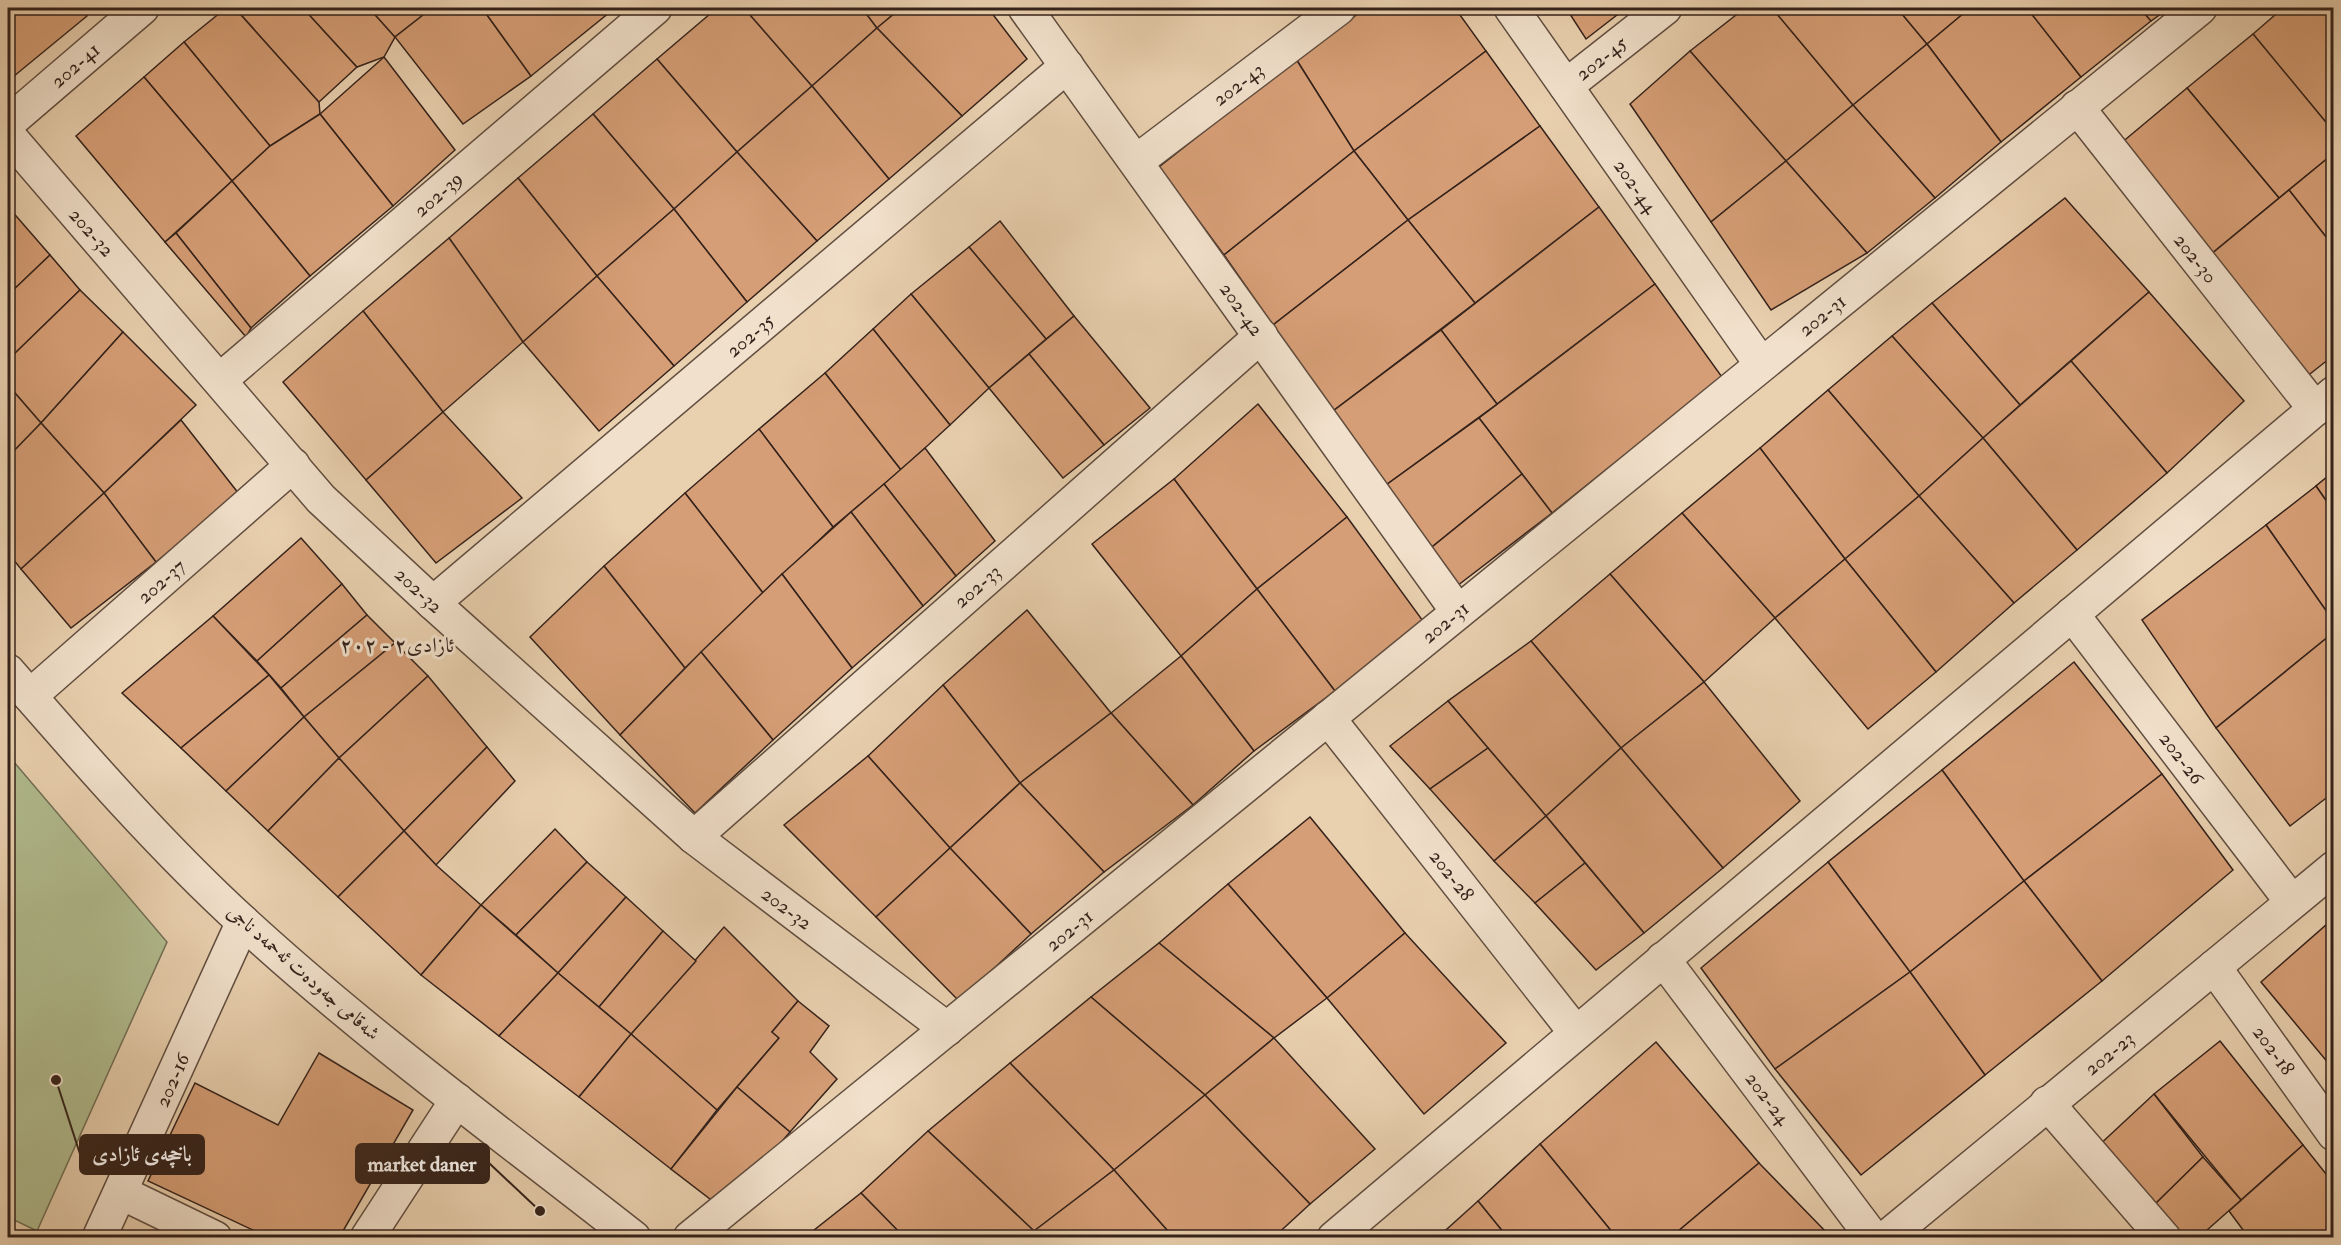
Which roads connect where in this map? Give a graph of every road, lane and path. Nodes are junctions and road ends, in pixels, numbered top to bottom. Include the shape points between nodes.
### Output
1 (142, 8) edge
2 (655, 8) edge
3 (1025, 8) edge
4 (1339, 8) edge
5 (1511, 8) edge
6 (1665, 8) edge
7 (2200, 8) edge
8 (1067, 66) junction
9 (1566, 86) junction
10 (2077, 107) junction
11 (8, 123) edge
12 (8, 135) edge
13 (1137, 161) junction
14 (1261, 336) junction
15 (1761, 364) junction
16 (220, 380) junction
17 (2324, 401) edge
18 (293, 465) junction
19 (433, 603) junction
20 (1458, 612) junction
21 (2072, 614) junction
22 (8, 670) edge
23 (30, 696) junction
24 (1328, 718) junction
25 (693, 837) junction
26 (2334, 868) edge
27 (2292, 902) junction
28 (243, 922) junction
29 (1663, 959) junction
30 (2214, 967) junction
31 (947, 1029) junction
32 (1576, 1033) junction
33 (457, 1100) junction
34 (2047, 1103) junction
35 (2334, 1134) edge
36 (122, 1193) junction
37 (99, 1238) edge
38 (215, 1238) edge
39 (367, 1238) edge
40 (634, 1238) edge
41 (690, 1238) edge
42 (1334, 1238) edge
43 (1873, 1238) edge
44 (1886, 1238) edge
45 (2164, 1238) edge

1 - 11 street, 202-41
2 - 16 street, 202-39
3 - 8 street, 202-42
4 - 13 street, 202-43
5 - 9 street, 202-44
6 - 9 street, 202-45
7 - 10 street, 202-31
8 - 13 street, 202-42
8 - 19 street, 202-35
9 - 15 street, 202-44
10 - 15 street, 202-31
10 - 17 street, 202-30
12 - 16 street, 202-32
13 - 14 street, 202-42
14 - 20 street, 202-42
14 - 25 street, 202-33
15 - 20 street, 202-31
16 - 18 street, 202-32
17 - 21 street
18 - 19 street, 202-32 via 321,498
18 - 23 street, 202-37
19 - 25 street, 202-32
20 - 24 street, 202-31
21 - 27 street, 202-26
21 - 29 street
22 - 23 street, شەقامی جەودەت ئەحمەد ناجی
23 - 28 street, شەقامی جەودەت ئەحمەد ناجی via 126,804
24 - 31 street, 202-31
24 - 32 street, 202-28
25 - 31 street, 202-32
26 - 27 street, 202-23
27 - 30 street, 202-23
28 - 33 street, شەقامی جەودەت ئەحمەد ناجی
28 - 36 street, 202-16
29 - 32 street
29 - 43 street, 202-24
30 - 34 street, 202-23
30 - 35 street, 202-18
31 - 41 street, 202-31
32 - 42 street
33 - 39 street
33 - 40 street, شەقامی جەودەت ئەحمەد ناجی
34 - 44 street, 202-23
34 - 45 street
36 - 37 street, 202-16
36 - 38 street

